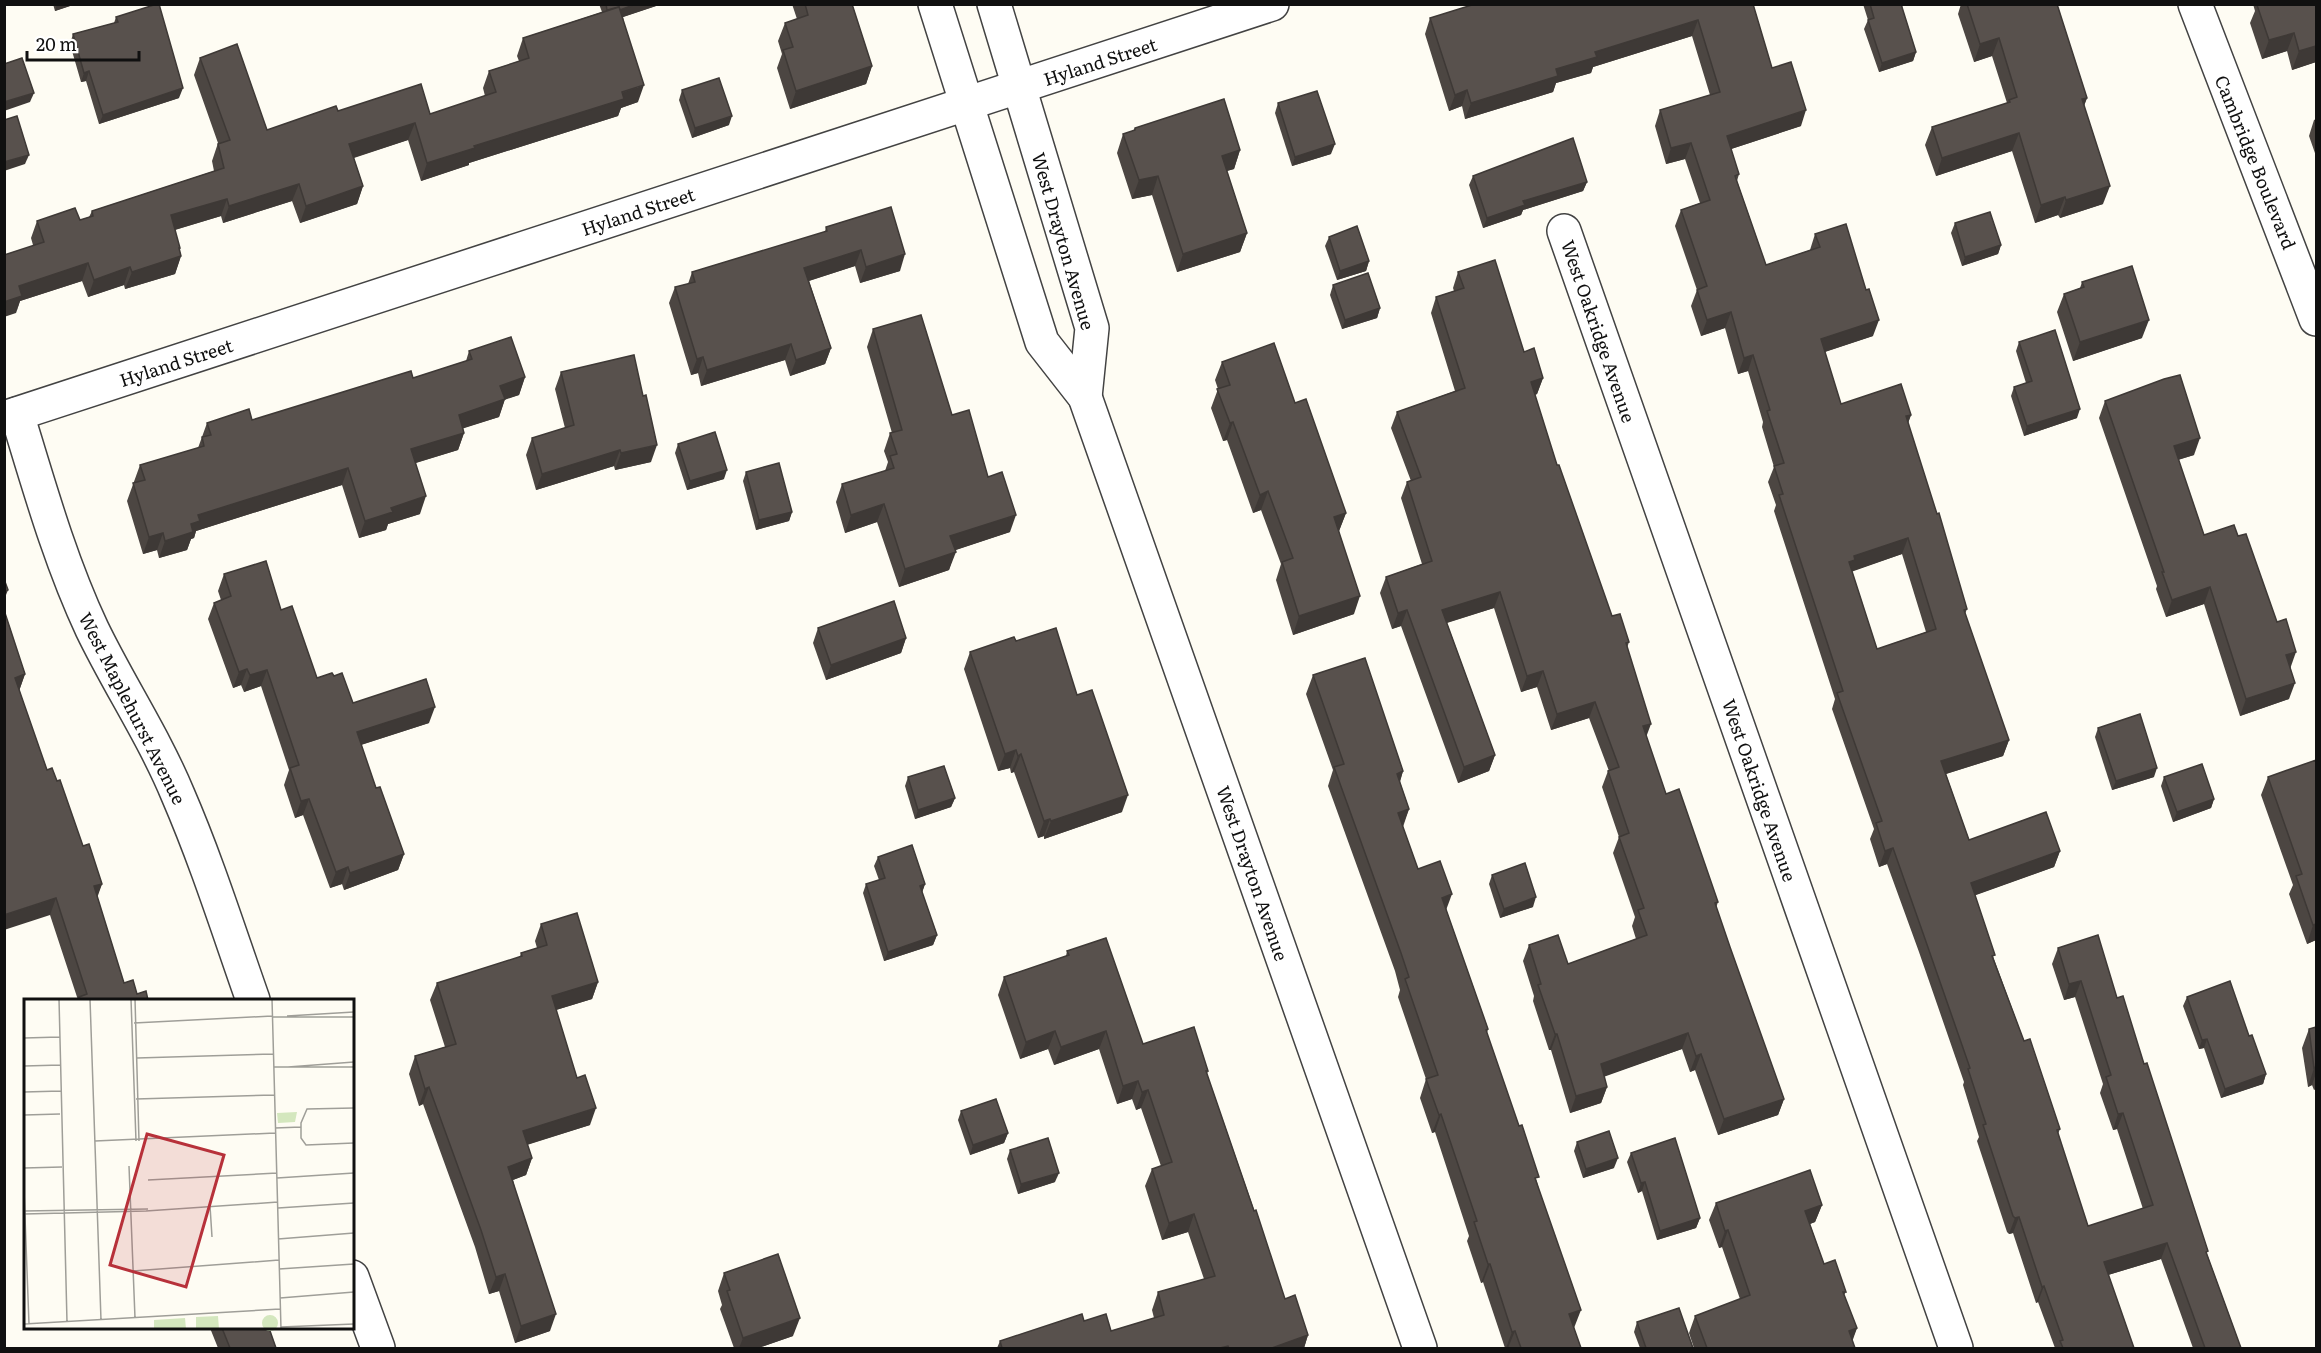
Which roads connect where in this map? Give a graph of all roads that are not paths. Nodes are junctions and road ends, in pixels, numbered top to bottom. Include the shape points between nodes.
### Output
1 (934, 4) edge
2 (994, 4) edge
3 (1272, 4) edge
4 (2195, 4) edge
5 (1020, 87) junction
6 (966, 105) junction
7 (1564, 231) dead end
8 (2316, 319) edge
9 (1085, 397) junction
10 (11, 416) edge
11 (253, 999) edge
12 (354, 1282) edge
13 (378, 1348) edge
14 (1420, 1348) edge
15 (1956, 1348) edge

1 - 6 street, West Drayton Avenue
2 - 5 street, West Drayton Avenue
3 - 5 street, Hyland Street
4 - 8 street, Cambridge Boulevard
5 - 6 street, Hyland Street
5 - 9 street, West Drayton Avenue via 1092,328
6 - 9 street, West Drayton Avenue via 1042,342
6 - 10 street, Hyland Street
7 - 15 street, West Oakridge Avenue
9 - 14 street, West Drayton Avenue
10 - 11 street, West Maplehurst Avenue via 93,630 178,793
12 - 13 street

